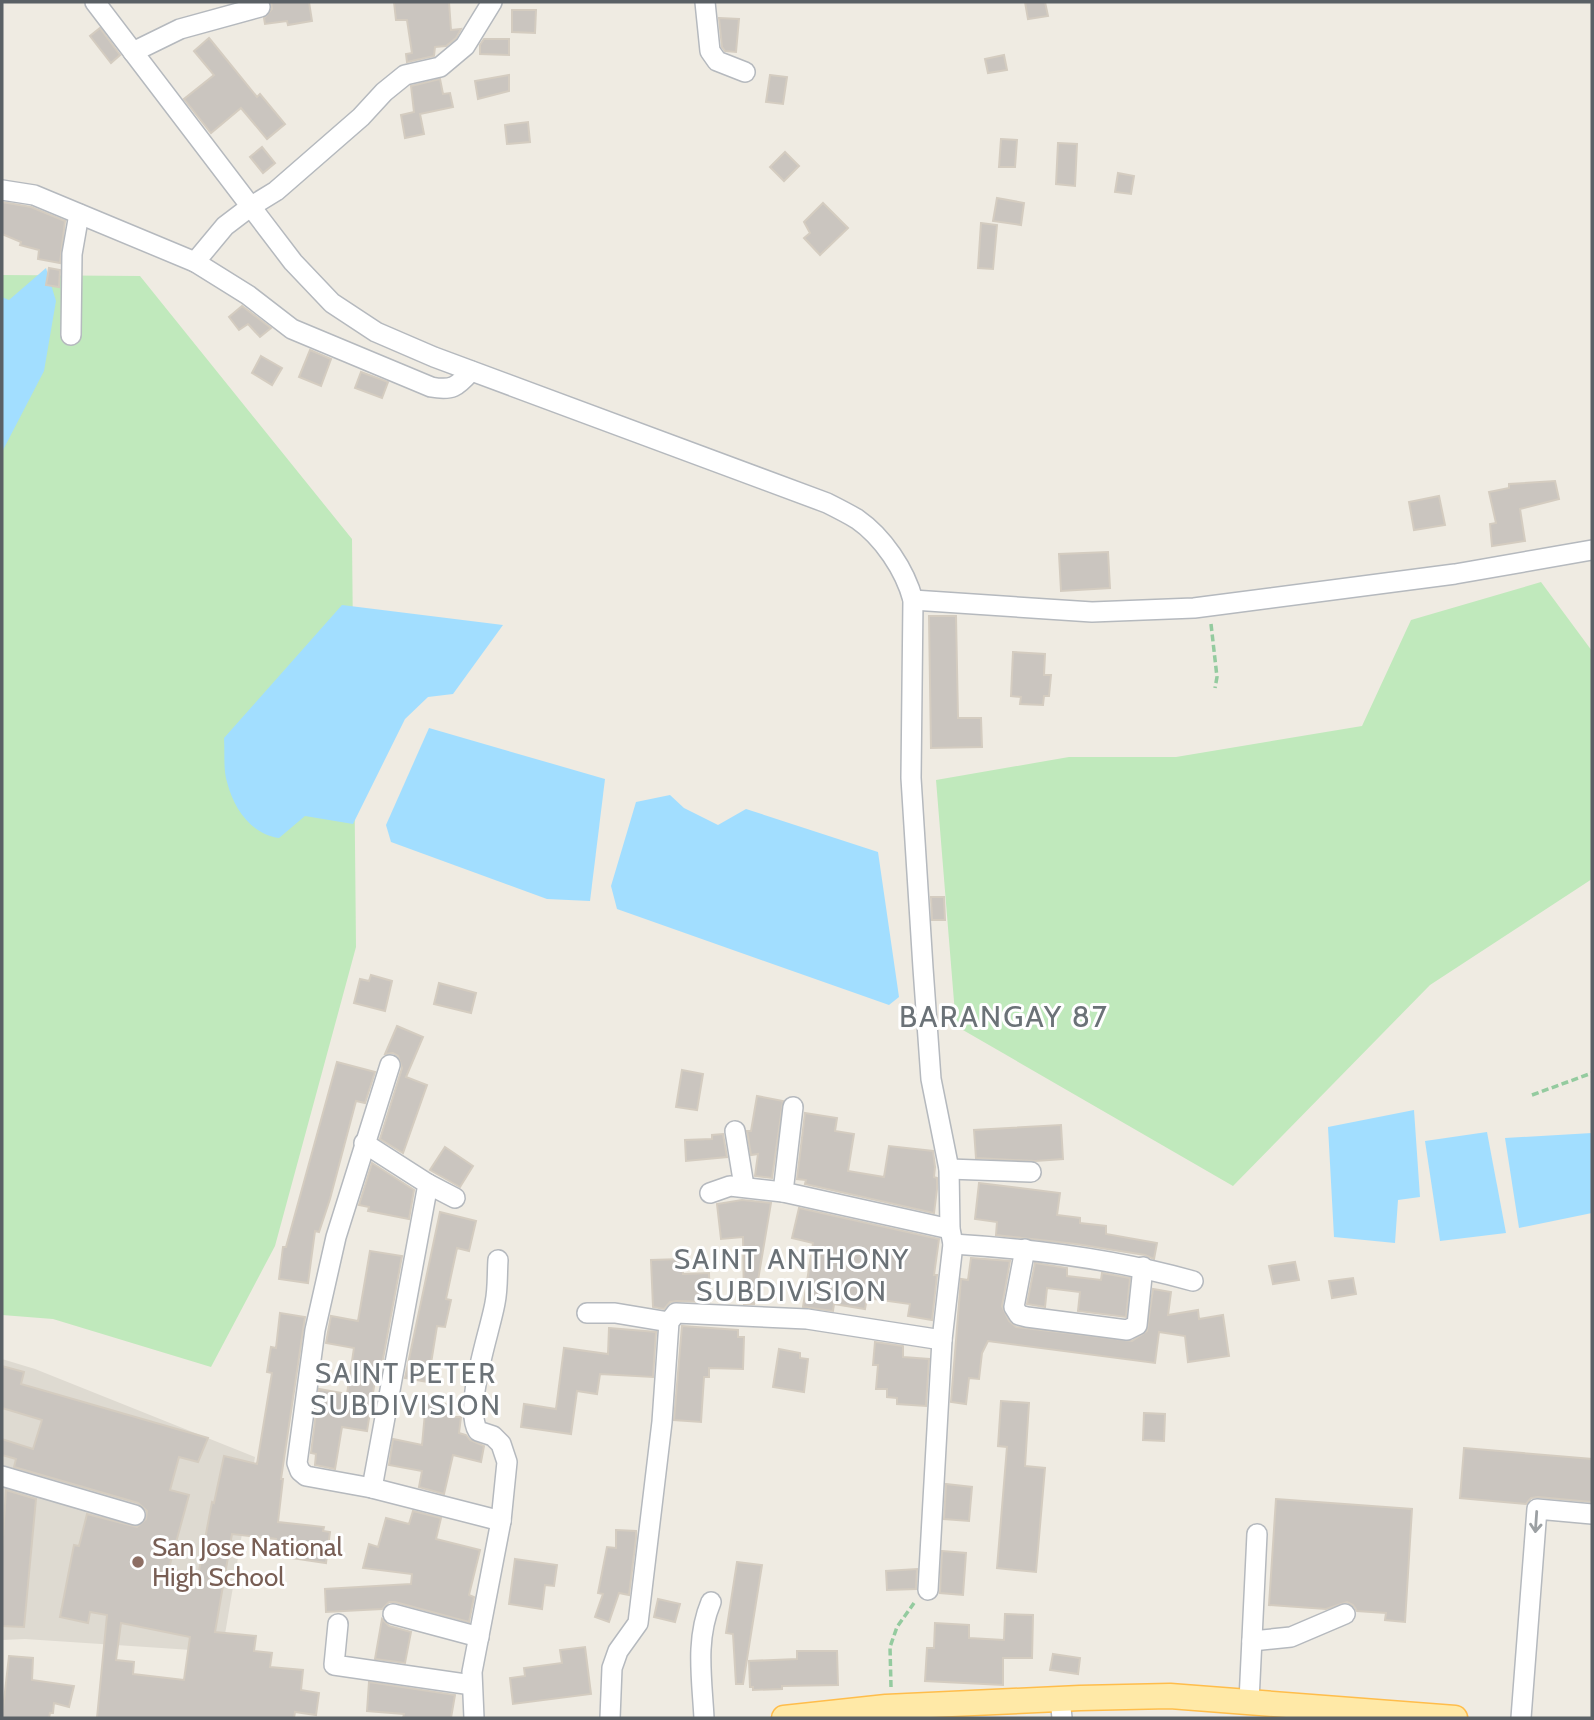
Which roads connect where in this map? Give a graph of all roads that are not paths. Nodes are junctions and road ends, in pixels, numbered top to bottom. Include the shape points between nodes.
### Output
1 (95, 2) edge
2 (492, 2) edge
3 (705, 2) edge
4 (260, 6) dead end
5 (133, 52) junction
6 (745, 72) dead end
7 (2, 190) edge
8 (250, 206) junction
9 (79, 214) junction
10 (195, 262) junction
11 (71, 335) dead end
12 (471, 371) junction
13 (1592, 550) edge
14 (913, 600) junction
15 (390, 1065) dead end
16 (793, 1107) dead end
17 (736, 1131) dead end
18 (364, 1143) junction
19 (949, 1169) junction
20 (1031, 1172) dead end
21 (428, 1184) junction
22 (744, 1186) junction
23 (783, 1192) junction
24 (710, 1194) dead end
25 (455, 1198) dead end
26 (952, 1236) junction
27 (1025, 1249) junction
28 (498, 1259) dead end
29 (1143, 1267) junction
30 (1193, 1281) dead end
31 (587, 1313) dead end
32 (669, 1322) junction
33 (942, 1340) junction
34 (2, 1476) edge
35 (372, 1488) junction
36 (1592, 1514) edge
37 (135, 1515) dead end
38 (501, 1521) junction
39 (1257, 1534) dead end
40 (928, 1590) road end
41 (711, 1602) dead end
42 (393, 1614) dead end
43 (1345, 1614) dead end
44 (338, 1624) dead end
45 (479, 1637) junction
46 (1252, 1641) junction
47 (472, 1685) junction
48 (1249, 1701) junction
49 (1061, 1708) edge
50 (886, 1713) edge
51 (474, 1718) edge
52 (610, 1718) edge
53 (704, 1718) edge
54 (784, 1718) edge
55 (1455, 1718) edge
56 (1521, 1718) edge

1 - 5 street
2 - 8 street via 465,46 443,65 405,75 276,191
3 - 6 street via 710,51 717,61
4 - 5 street via 180,29
5 - 8 street
7 - 9 street via 34,195
8 - 10 street via 225,226
8 - 12 street via 332,303 376,332
9 - 10 street
9 - 11 street via 72,254
10 - 12 street via 292,329 431,387 447,390
12 - 14 street via 827,503 858,520 878,539 903,573
13 - 14 street via 1455,574 1209,606 1092,612
14 - 19 street via 911,778 923,968 931,1079
15 - 18 street
16 - 23 street
17 - 22 street
18 - 21 street
18 - 35 street via 315,1330 297,1464 306,1476
19 - 20 street
19 - 26 street
21 - 25 street
21 - 35 street
22 - 23 street
22 - 24 street
23 - 26 street
26 - 27 street
26 - 33 street
27 - 29 street
27 - 29 street via 1014,1307 1027,1317 1127,1331 1137,1325
28 - 38 street via 496,1300 480,1361 473,1418 478,1431 493,1436 505,1450
29 - 30 street
31 - 32 street
32 - 33 street via 676,1313 807,1319
32 - 52 street via 638,1623 612,1668
33 - 40 street
34 - 37 street
35 - 38 street
36 -> 56 street via 1537,1509
38 - 45 street
39 - 46 street
41 - 53 street via 700,1642
42 - 45 street
43 - 46 street via 1292,1637
44 - 47 street via 334,1665
45 - 47 street
46 - 48 street
47 - 51 street
48 - 49 main road via 1170,1696
48 - 55 main road
49 - 50 main road
50 - 54 main road

